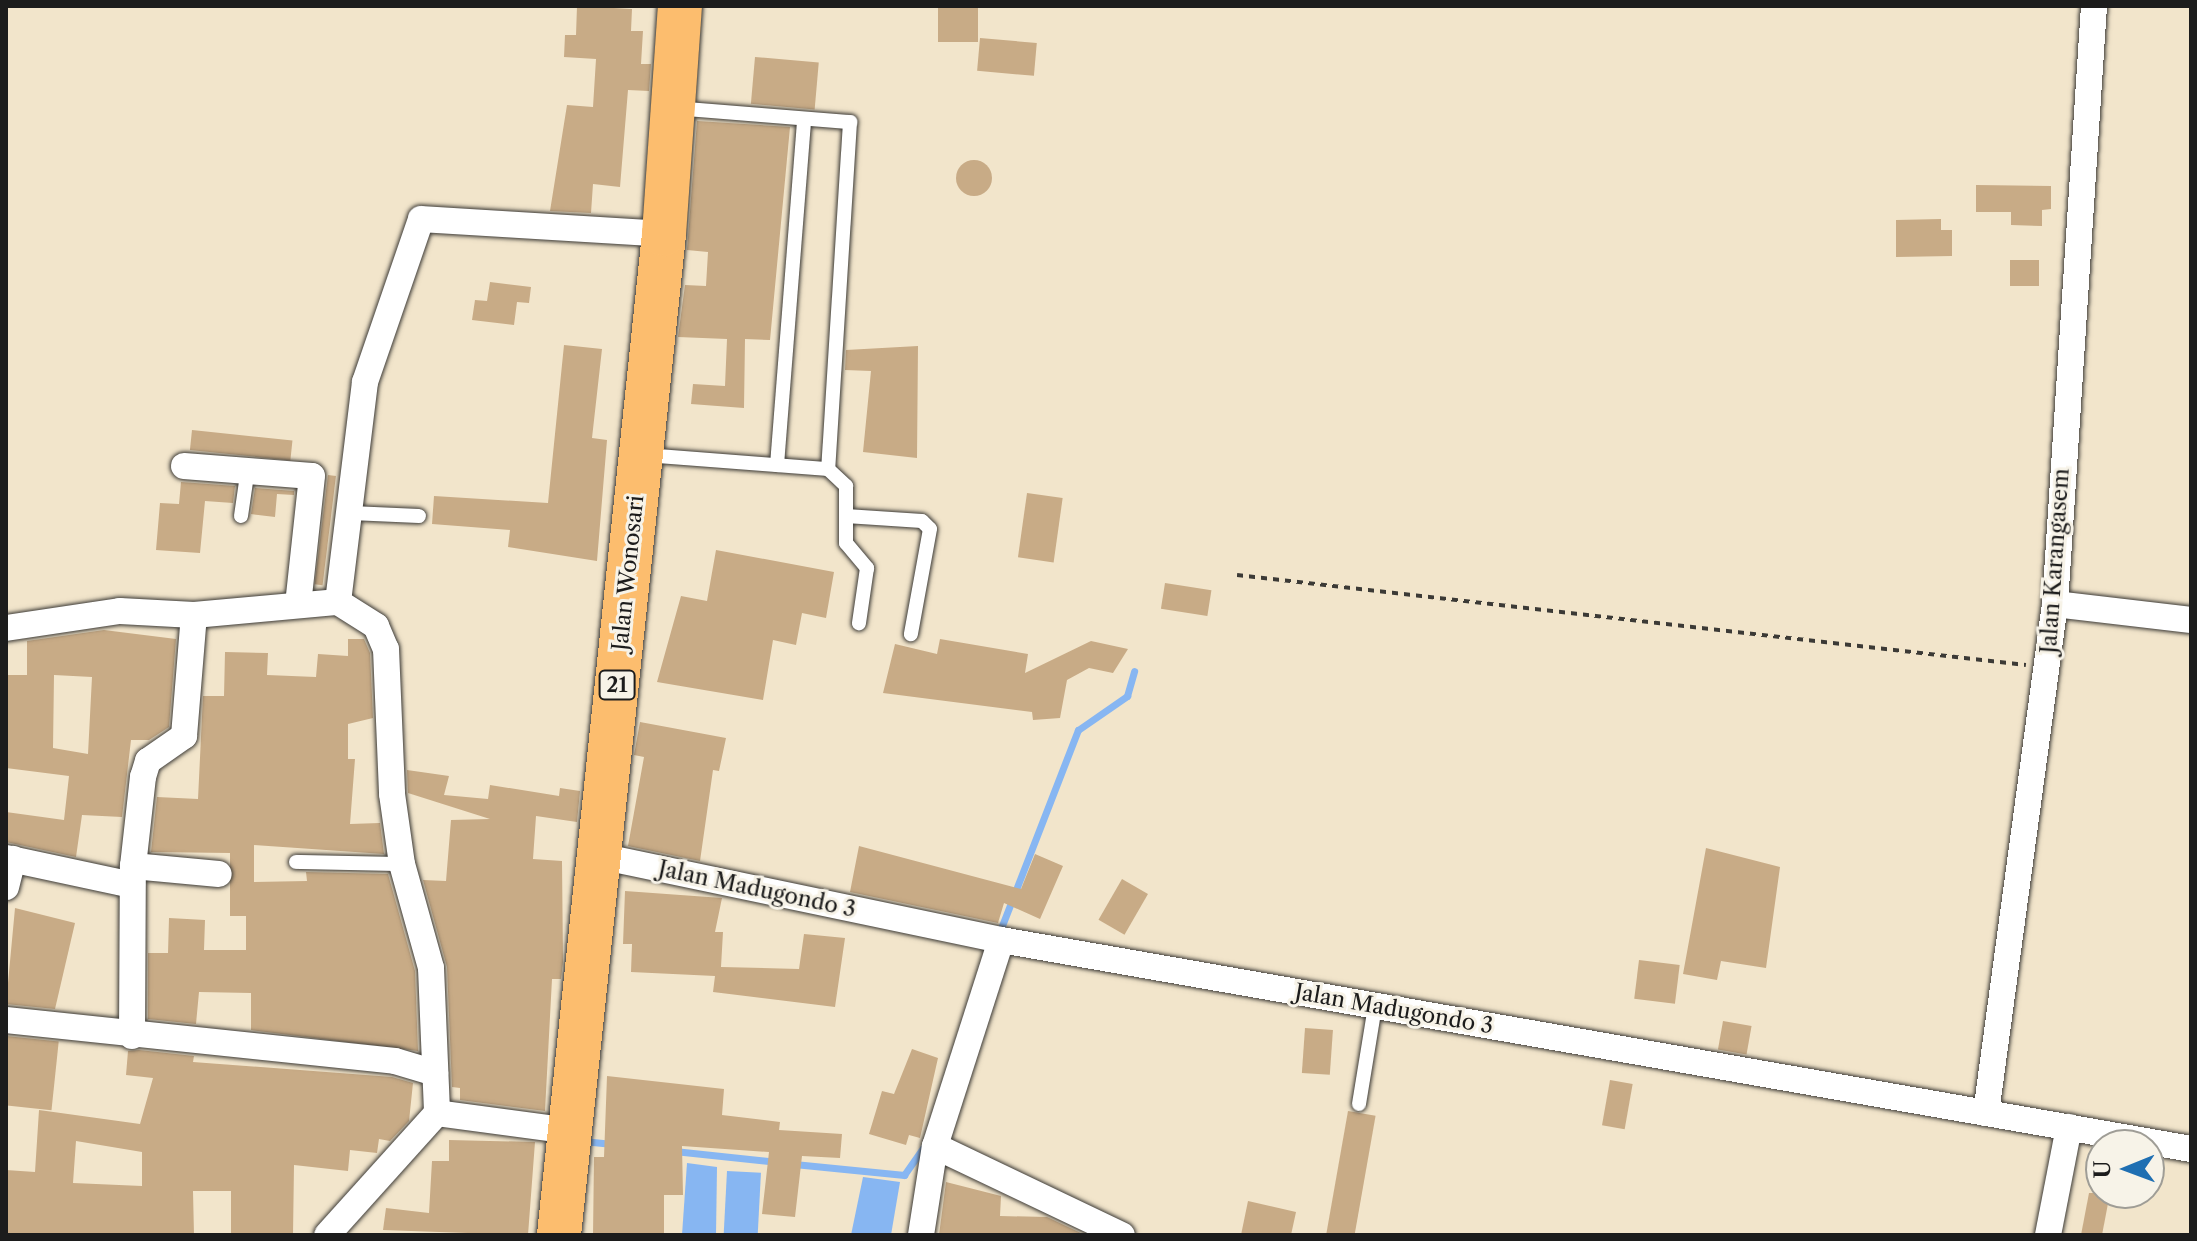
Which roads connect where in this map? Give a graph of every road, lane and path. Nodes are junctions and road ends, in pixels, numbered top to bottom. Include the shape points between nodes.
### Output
1 (680, 6) edge
2 (2094, 6) edge
3 (669, 108) junction
4 (804, 119) junction
5 (664, 234) junction
6 (640, 455) junction
7 (777, 465) junction
8 (184, 466) dead end
9 (248, 468) junction
10 (828, 469) junction
11 (351, 513) junction
12 (241, 516) dead end
13 (419, 516) dead end
14 (846, 516) junction
15 (1237, 575) dead end
16 (338, 602) junction
17 (298, 604) junction
18 (2055, 604) junction
19 (194, 615) junction
20 (2191, 620) edge
21 (859, 623) dead end
22 (6, 628) edge
23 (911, 634) dead end
24 (2048, 668) junction
25 (599, 856) junction
26 (10, 858) edge
27 (296, 862) dead end
28 (402, 864) junction
29 (219, 874) dead end
30 (133, 875) junction
31 (6, 887) edge
32 (1001, 940) junction
33 (1375, 1006) junction
34 (6, 1020) edge
35 (132, 1036) junction
36 (435, 1073) junction
37 (1359, 1104) dead end
38 (437, 1113) junction
39 (1986, 1113) junction
40 (2069, 1127) junction
41 (570, 1139) junction
42 (2191, 1149) edge
43 (934, 1150) junction
44 (1075, 1224) edge
45 (327, 1235) edge
46 (559, 1235) edge
47 (921, 1235) edge
48 (1122, 1235) edge
49 (2048, 1235) edge

1 - 3 highway, Jalan Wonosari / 21
2 - 18 street, Jalan Karangasem
3 - 4 lane
3 - 5 highway, Jalan Wonosari / 21
4 - 7 lane
4 - 10 lane via 850,122
5 - 6 highway, Jalan Wonosari / 21
5 - 11 street via 421,219 365,382
6 - 7 lane
6 - 25 highway, Jalan Wonosari / 21
7 - 10 lane
8 - 9 street
9 - 12 lane
9 - 17 street via 312,476
10 - 14 lane via 846,486
11 - 13 lane
11 - 16 street
14 - 21 lane via 846,543 867,568
14 - 23 lane via 922,521 930,529
15 - 24 path
16 - 17 street
16 - 28 street via 376,626 386,649
17 - 19 street
18 - 20 street
18 - 24 street, Jalan Karangasem
19 - 22 street via 120,611
19 - 30 street via 184,736 148,761
24 - 39 street, Jalan Karangasem
25 - 32 street, Jalan Madugondo 3
25 - 41 highway, Jalan Wonosari / 21
26 - 30 street
26 - 31 street
27 - 28 lane
28 - 36 street via 431,968
29 - 30 street
30 - 35 street
32 - 33 street, Jalan Madugondo 3
32 - 43 street
33 - 37 lane
33 - 39 street, Jalan Madugondo 3
34 - 35 street
35 - 36 street via 395,1061
36 - 38 street
38 - 41 street
38 - 45 street
39 - 40 street, Jalan Madugondo 3
40 - 42 street, Jalan Madugondo 3
40 - 49 street
41 - 46 highway, Jalan Wonosari / 21
43 - 44 street
43 - 47 street
44 - 48 street

